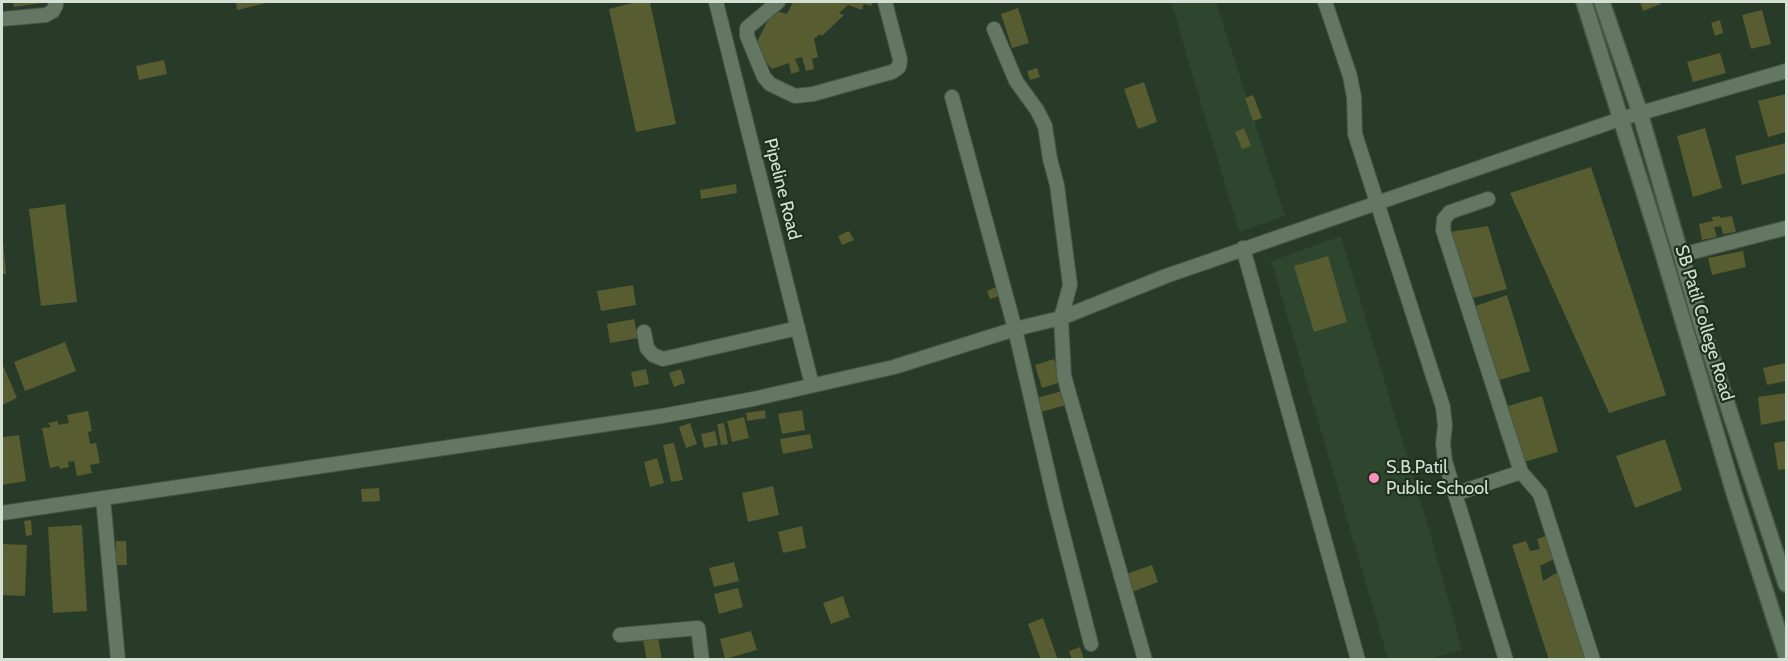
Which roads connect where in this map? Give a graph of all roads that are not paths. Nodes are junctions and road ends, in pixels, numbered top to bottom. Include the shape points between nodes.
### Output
1 (56, 2) edge
2 (716, 2) edge
3 (778, 2) edge
4 (885, 2) edge
5 (1325, 2) edge
6 (1584, 2) edge
7 (1602, 2) edge
8 (4, 19) edge
9 (994, 29) dead end
10 (1786, 71) edge
11 (952, 97) dead end
12 (1640, 113) junction
13 (1620, 119) junction
14 (1488, 199) dead end
15 (1377, 202) junction
16 (1786, 228) edge
17 (1243, 248) junction
18 (1681, 255) junction
19 (1061, 318) junction
20 (798, 328) junction
21 (1015, 329) junction
22 (644, 332) dead end
23 (812, 385) junction
24 (1521, 472) junction
25 (1455, 494) junction
26 (103, 498) junction
27 (2, 513) edge
28 (1785, 575) edge
29 (620, 635) dead end
30 (1092, 644) dead end
31 (1786, 655) edge
32 (118, 660) edge
33 (702, 660) edge
34 (1145, 660) edge
35 (1358, 660) edge
36 (1506, 660) edge
37 (1593, 660) edge

1 - 8 street via 53,11 46,15
2 - 20 street, Pipeline Road
3 - 4 street via 747,28 747,36 764,77 795,96 900,67
5 - 15 street via 1350,76 1355,134
6 - 13 street, SB Patil College Road
7 - 12 street, SB Patil College Road
9 - 19 street via 1010,70 1045,126 1070,285
10 - 12 street
11 - 21 street
12 - 13 street
12 - 18 street, SB Patil College Road
13 - 15 street
13 - 31 street, SB Patil College Road
14 - 24 street via 1450,212 1444,219 1443,230
15 - 17 street
15 - 25 street via 1443,407 1445,461
16 - 18 street
17 - 19 street
17 - 35 street
18 - 28 street, SB Patil College Road
19 - 21 street
19 - 34 street via 1064,376
20 - 22 street via 663,359 647,348
20 - 23 street, Pipeline Road
21 - 23 street via 894,367
21 - 30 street
23 - 26 street via 662,416
24 - 25 street
24 - 37 street via 1540,494
25 - 36 street
26 - 27 street
26 - 32 street
29 - 33 street via 698,628

